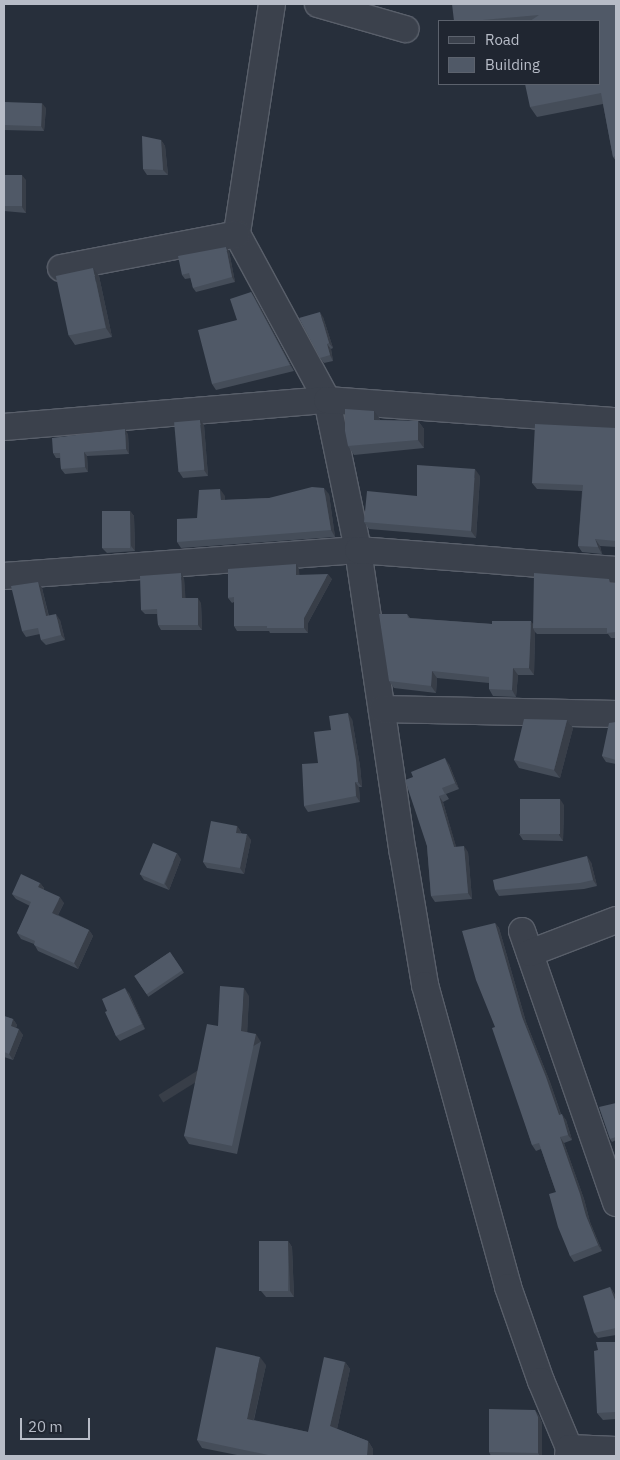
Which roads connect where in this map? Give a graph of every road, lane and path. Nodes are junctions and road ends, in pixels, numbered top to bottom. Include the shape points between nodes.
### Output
1 (272, 4) edge
2 (318, 4) edge
3 (405, 29) dead end
4 (237, 234) junction
5 (61, 268) dead end
6 (327, 400) junction
7 (616, 421) edge
8 (4, 427) edge
9 (358, 550) junction
10 (616, 570) edge
11 (4, 576) edge
12 (382, 709) junction
13 (616, 714) edge
14 (616, 920) edge
15 (616, 1204) edge
16 (616, 1450) edge
17 (569, 1452) edge

1 - 4 street
2 - 3 street
4 - 5 street
4 - 6 street
6 - 7 street
6 - 8 street
6 - 9 street
9 - 10 street
9 - 11 street
9 - 12 street
12 - 13 street
12 - 17 street via 425,985 508,1287
14 - 15 street via 526,942
16 - 17 street

